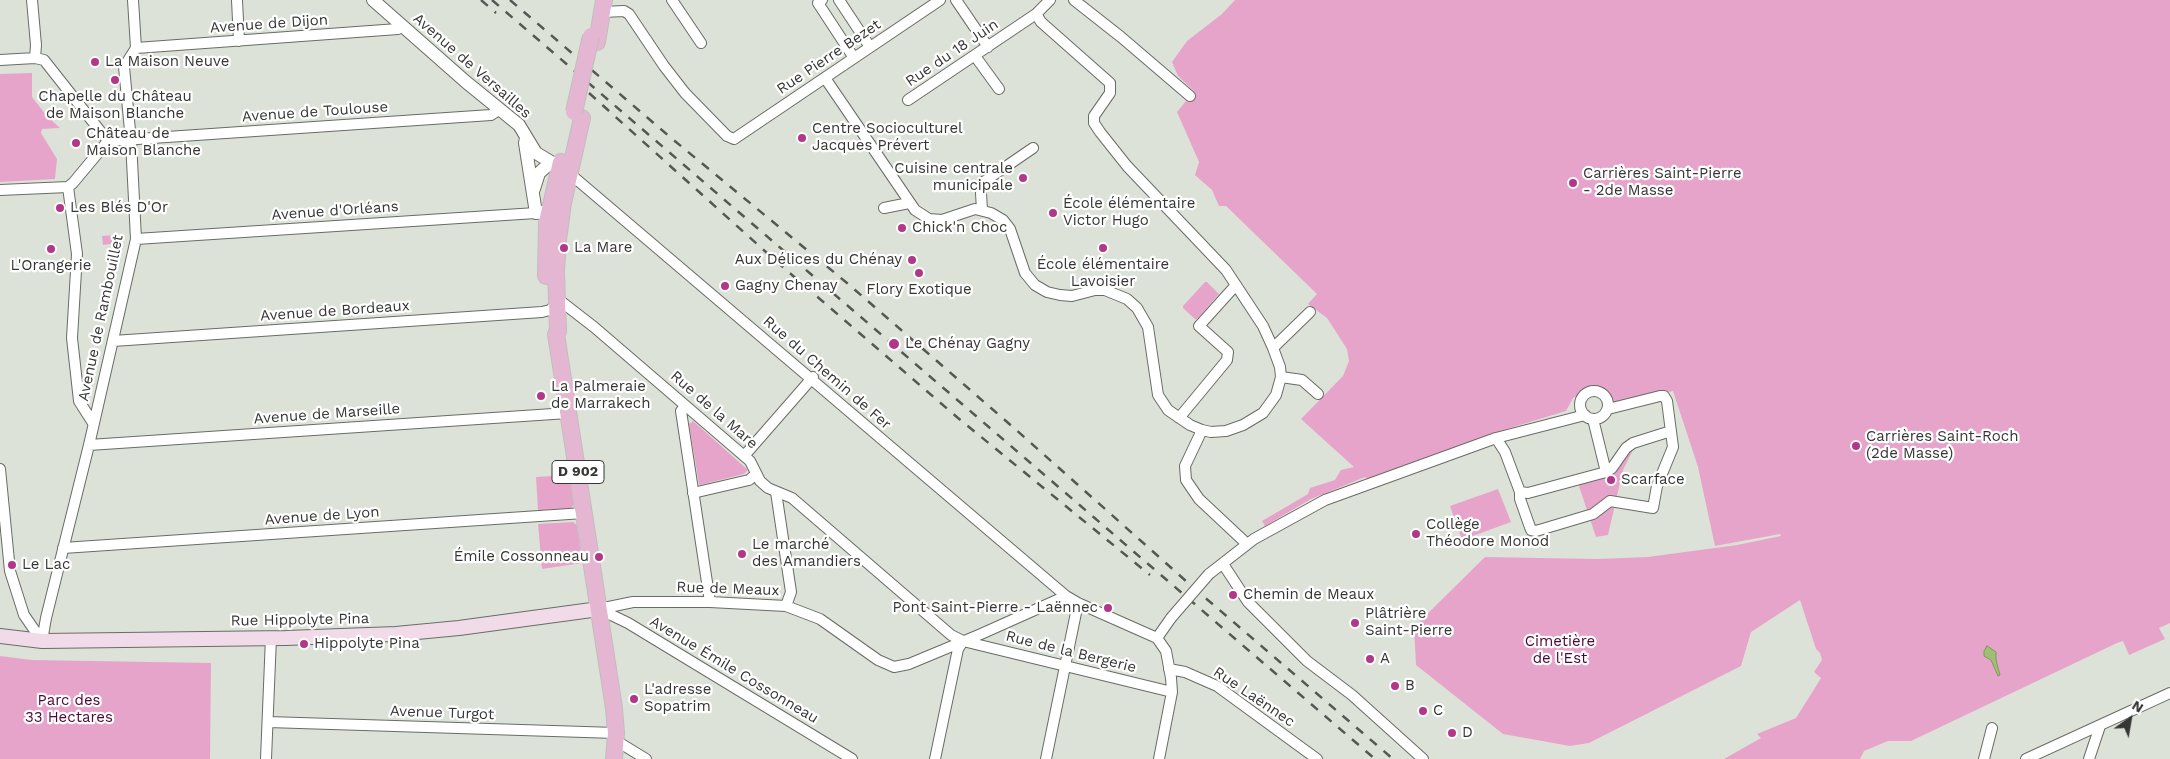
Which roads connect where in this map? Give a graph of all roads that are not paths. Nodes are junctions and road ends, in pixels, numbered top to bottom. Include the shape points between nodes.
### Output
1 (32, 0) edge
2 (133, 0) edge
3 (237, 0) edge
4 (373, 0) edge
5 (672, 0) edge
6 (822, 0) edge
7 (839, 0) edge
8 (940, 0) edge
9 (956, 0) edge
10 (1050, 0) edge
11 (1074, 0) edge
12 (601, 4) edge
13 (1036, 14) junction
14 (402, 26) junction
15 (239, 41) junction
16 (701, 43) dead end
17 (870, 47) junction
18 (988, 47) junction
19 (136, 48) junction
20 (975, 56) junction
21 (35, 58) junction
22 (854, 58) junction
23 (0, 60) edge
24 (825, 78) junction
25 (1000, 89) dead end
26 (1190, 96) dead end
27 (908, 100) dead end
28 (500, 109) junction
29 (526, 138) junction
30 (108, 141) junction
31 (131, 141) junction
32 (1033, 148) dead end
33 (560, 167) junction
34 (68, 187) junction
35 (0, 190) edge
36 (534, 195) junction
37 (909, 203) junction
38 (884, 208) dead end
39 (982, 210) junction
40 (549, 211) junction
41 (136, 239) junction
42 (1236, 285) junction
43 (554, 304) junction
44 (1310, 312) dead end
45 (113, 341) junction
46 (1273, 348) junction
47 (1281, 377) junction
48 (812, 378) junction
49 (1318, 394) dead end
50 (685, 406) junction
51 (1608, 409) junction
52 (568, 413) junction
53 (1589, 417) junction
54 (1179, 418) junction
55 (93, 423) junction
56 (1202, 430) junction
57 (1671, 431) junction
58 (1496, 438) junction
59 (89, 445) junction
60 (744, 456) junction
61 (0, 469) edge
62 (1606, 472) junction
63 (756, 474) junction
64 (776, 492) junction
65 (1520, 492) junction
66 (693, 493) junction
67 (584, 514) junction
68 (3, 542) edge
69 (1246, 544) junction
70 (63, 548) junction
71 (1223, 564) junction
72 (1066, 596) junction
73 (710, 602) junction
74 (1078, 604) junction
75 (786, 606) junction
76 (599, 609) junction
77 (0, 636) edge
78 (272, 637) junction
79 (1157, 638) junction
80 (42, 641) junction
81 (963, 641) junction
82 (1065, 666) junction
83 (1169, 669) junction
84 (1172, 692) junction
85 (2170, 693) edge
86 (268, 722) junction
87 (2100, 726) junction
88 (1992, 728) dead end
89 (616, 736) junction
90 (266, 759) edge
91 (614, 759) edge
92 (646, 759) edge
93 (852, 759) edge
94 (935, 759) edge
95 (1046, 759) edge
96 (1159, 759) edge
97 (1316, 759) edge
98 (1423, 759) edge
99 (1984, 759) edge
100 (2026, 759) edge
101 (2089, 759) edge

1 - 21 street
2 - 19 street
3 - 15 street
4 - 14 street, Avenue de Versailles
5 - 16 street
6 - 22 street via 818,2
7 - 17 street
8 - 17 street, Rue Pierre Bezet
9 - 18 street
10 - 13 street, Rue du 18 Juin
11 - 26 street
12 - 24 street, Rue Pierre Bezet via 629,14 685,93 727,136 734,139
12 - 33 main road, D 902, bridge via 578,115
13 - 18 street, Rue du 18 Juin
13 - 42 street via 1108,81 1112,88 1094,116 1094,123 1127,166 1213,255
14 - 15 street, Avenue de Dijon via 398,29
14 - 28 street, Avenue de Versailles
15 - 19 street, Avenue de Dijon
17 - 22 street, Rue Pierre Bezet
18 - 20 street, Rue du 18 Juin
19 - 31 street, Avenue de Rambouillet via 124,67
20 - 25 street
20 - 27 street, Rue du 18 Juin
21 - 23 street
21 - 30 street via 44,60 58,74
22 - 24 street, Rue Pierre Bezet
24 - 37 street
28 - 29 street, Avenue de Versailles via 519,125
28 - 31 street, Avenue de Toulouse via 491,116
29 - 33 street, Avenue de Versailles via 536,153
29 - 36 street, Avenue de Versailles
30 - 31 street, Avenue de Toulouse
30 - 34 street
31 - 41 street, Avenue de Rambouillet
32 - 39 street via 982,183
33 - 36 street, Avenue de Versailles via 539,173
33 - 40 main road, D 902
33 - 48 street, Rue du Chemin de Fer via 588,187
34 - 35 street
34 - 55 street via 77,254 72,338 79,401
36 - 40 street, Avenue de Versailles
37 - 38 street
37 - 39 street via 915,210 942,220 975,209
39 - 54 street via 1003,220 1010,229 1025,273 1035,285 1047,292 1072,296 1104,290 1121,295 1137,308 1148,328 1158,395 1168,410
40 - 41 street, Avenue d'Orléans
40 - 43 main road, D 902 via 556,271
40 - 43 main road, D 902 via 546,277
41 - 45 street, Avenue de Rambouillet
42 - 46 street via 1263,326
42 - 54 street via 1199,326 1229,356
43 - 45 street, Avenue de Bordeaux
43 - 50 street, Rue de la Mare
43 - 52 main road, D 902
44 - 46 street
45 - 55 street, Avenue de Rambouillet
46 - 47 street via 1279,360
47 - 49 street via 1302,380
47 - 56 street via 1269,408 1254,420 1226,431
48 - 60 street
48 - 72 street, Rue du Chemin de Fer
50 - 60 street, Rue de la Mare
50 - 66 street via 681,411
51 - 53 street via 1602,416
51 - 53 street via 1609,404 1602,392 1592,390 1584,394 1580,403
51 - 57 street via 1665,396
52 - 59 street, Avenue de Marseille
52 - 67 main road, D 902
53 - 58 street
53 - 62 street
54 - 56 street
55 - 59 street, Avenue de Rambouillet
56 - 69 street via 1185,466 1186,480 1199,500
57 - 62 street via 1633,443
57 - 65 street via 1673,447 1657,486 1653,508 1610,501 1593,514 1536,531 1528,525
58 - 65 street
58 - 69 street via 1325,500
59 - 70 street, Avenue de Rambouillet
60 - 63 street, Rue de la Mare
61 - 68 street
62 - 65 street via 1528,493
63 - 64 street, Rue de la Mare
63 - 66 street via 748,480
64 - 75 street via 791,592
64 - 81 street, Rue de la Mare via 792,498 951,636
66 - 73 street
67 - 70 street, Avenue de Lyon
67 - 76 main road, D 902
68 - 80 street via 24,615
69 - 71 street
70 - 80 street, Avenue de Rambouillet
71 - 79 street, bridge via 1209,574
71 - 98 street via 1248,602 1307,662 1356,699
72 - 74 street
72 - 81 street, Rue de Meaux
73 - 75 street, Rue de Meaux
73 - 76 street, Rue de Meaux via 633,602
74 - 79 street
74 - 82 street
75 - 81 street, Rue de Meaux via 820,619 878,660 894,667
76 - 78 main road, Rue Hippolyte Pina via 428,631
76 - 89 main road, D 902
76 - 93 street, Avenue Émile Cossonneau via 628,623
77 - 80 main road, Rue Hippolyte Pina
78 - 80 main road, Rue Hippolyte Pina
78 - 86 street
79 - 83 street via 1166,651
81 - 82 street, Rue de la Bergerie
81 - 94 street via 956,658
82 - 84 street, Rue de la Bergerie
82 - 95 street
83 - 84 street
83 - 97 street, Rue Laënnec via 1185,672 1217,686
84 - 96 street
85 - 87 street
86 - 89 street, Avenue Turgot
86 - 90 street
87 - 100 street
87 - 101 street
88 - 99 street
89 - 91 main road, D 902
89 - 92 street

